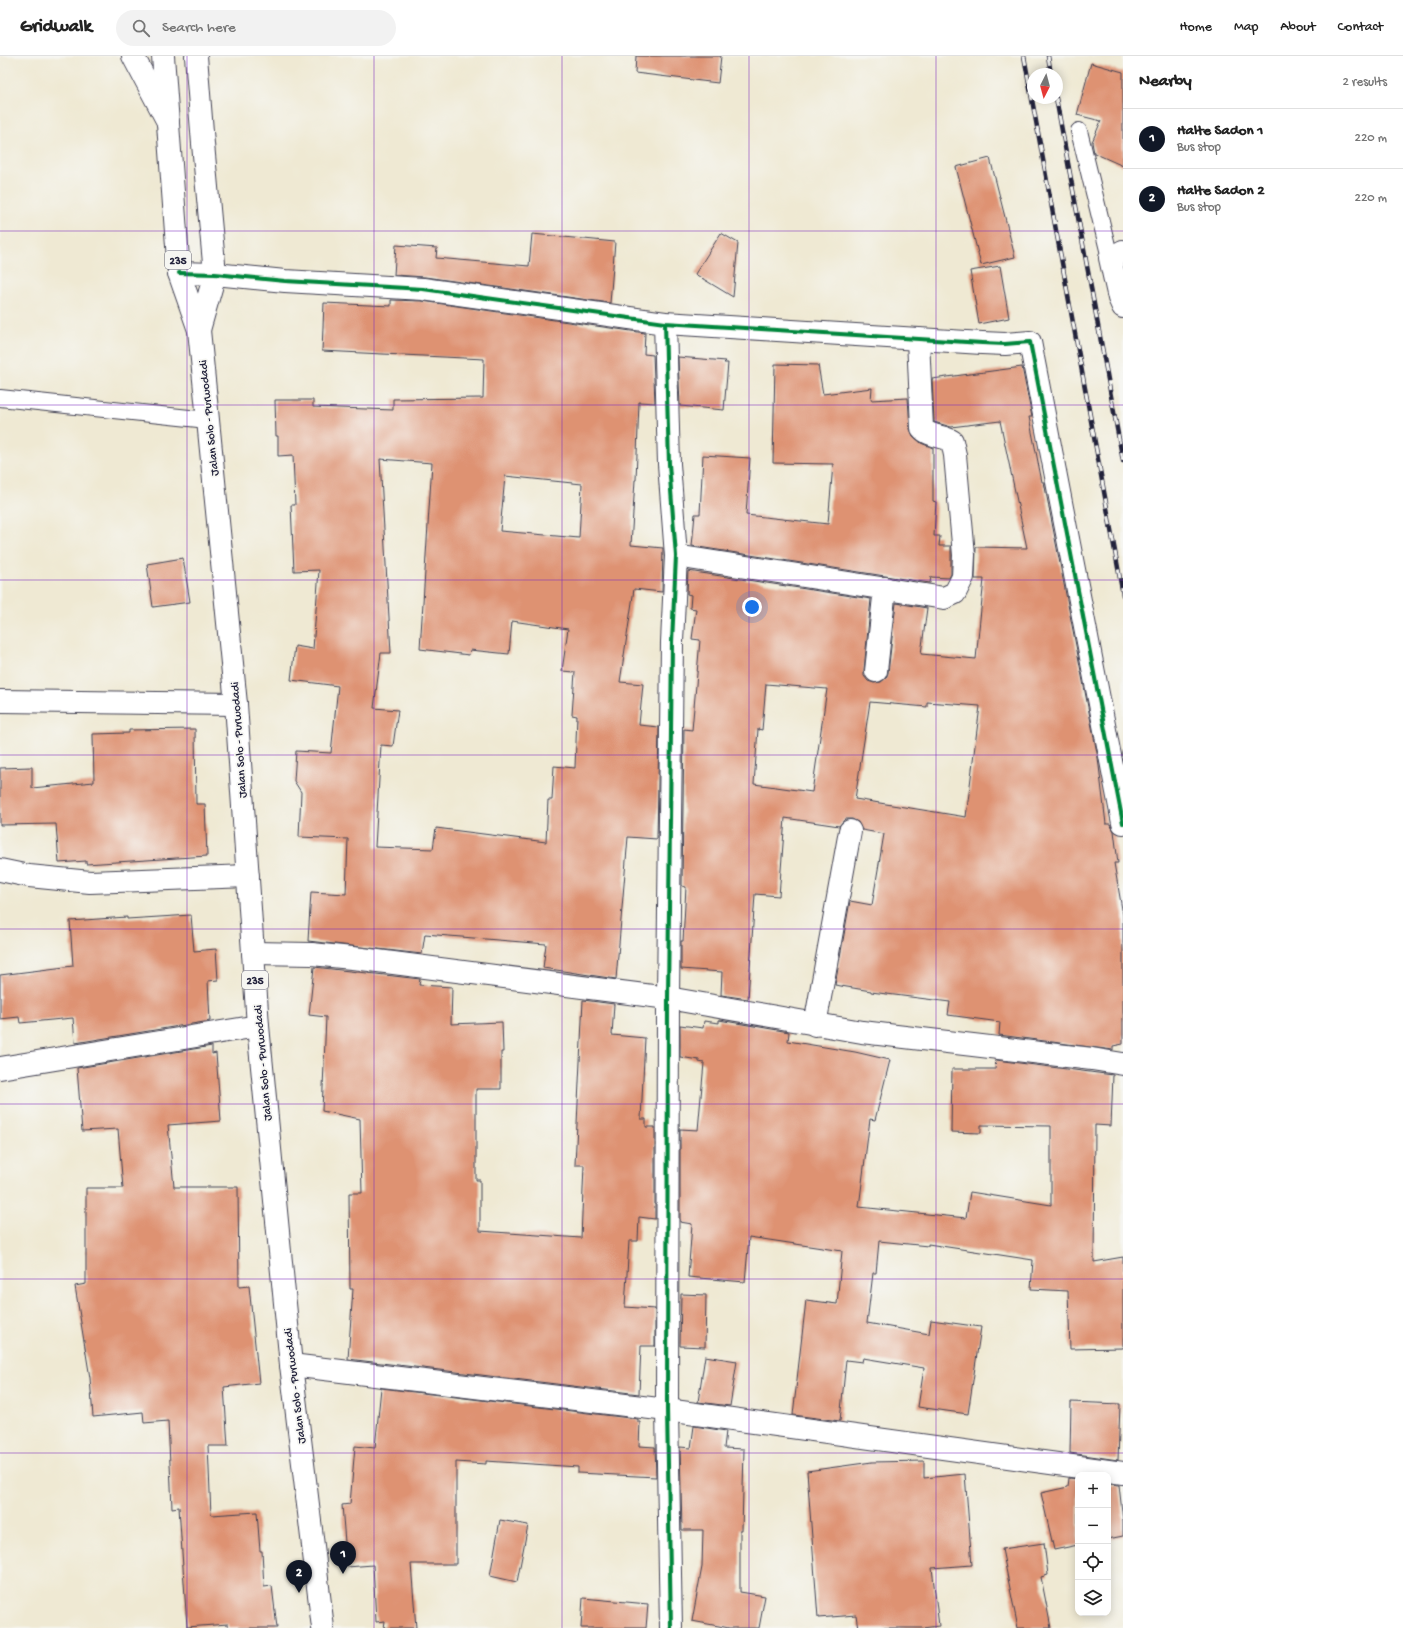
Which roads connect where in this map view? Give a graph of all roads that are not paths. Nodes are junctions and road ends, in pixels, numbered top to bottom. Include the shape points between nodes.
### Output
1 (133, 56) edge
2 (163, 56) edge
3 (196, 56) edge
4 (168, 122) junction
5 (1079, 131) dead end
6 (1116, 255) edge
7 (179, 273) junction
8 (216, 274) junction
9 (1123, 307) edge
10 (665, 323) junction
11 (199, 330) junction
12 (918, 339) junction
13 (0, 398) edge
14 (208, 420) junction
15 (676, 556) junction
16 (885, 588) junction
17 (876, 671) dead end
18 (0, 701) edge
19 (236, 704) junction
20 (1123, 823) edge
21 (850, 831) dead end
22 (0, 870) edge
23 (248, 876) junction
24 (253, 953) junction
25 (668, 998) junction
26 (815, 1024) junction
27 (258, 1026) junction
28 (1123, 1064) edge
29 (0, 1068) edge
30 (291, 1365) junction
31 (667, 1410) junction
32 (1123, 1473) edge
33 (323, 1628) edge
34 (671, 1628) edge

1 - 4 main road
2 - 4 main road, Jalan Solo - Purwodadi / 235
3 - 8 main road, Jalan Solo - Purwodadi / 235
4 - 7 main road, Jalan Solo - Purwodadi / 235
5 - 6 lane
6 - 9 main road via 1119,298
7 - 8 main road
7 - 11 main road, Jalan Solo - Purwodadi / 235
8 - 10 main road via 422,289
8 - 11 main road, Jalan Solo - Purwodadi / 235
10 - 12 main road
10 - 15 main road
11 - 14 main road, Jalan Solo - Purwodadi / 235
12 - 16 main road via 922,428 928,433 952,441 955,455 964,555 963,577 956,593 944,598
12 - 20 main road via 1005,344 1030,342
13 - 14 lane
14 - 19 main road, Jalan Solo - Purwodadi / 235
15 - 16 main road
15 - 25 main road via 672,642
16 - 17 main road
18 - 19 main road
19 - 23 main road, Jalan Solo - Purwodadi / 235
21 - 26 main road
22 - 23 main road via 29,876 90,882
23 - 24 main road, Jalan Solo - Purwodadi / 235
24 - 25 main road via 312,954 362,959
24 - 27 main road, Jalan Solo - Purwodadi / 235
25 - 26 main road
25 - 31 main road
26 - 28 main road
27 - 29 main road
27 - 30 main road, Jalan Solo - Purwodadi / 235
30 - 31 main road
30 - 33 main road, Jalan Solo - Purwodadi / 235
31 - 32 main road
31 - 34 main road

